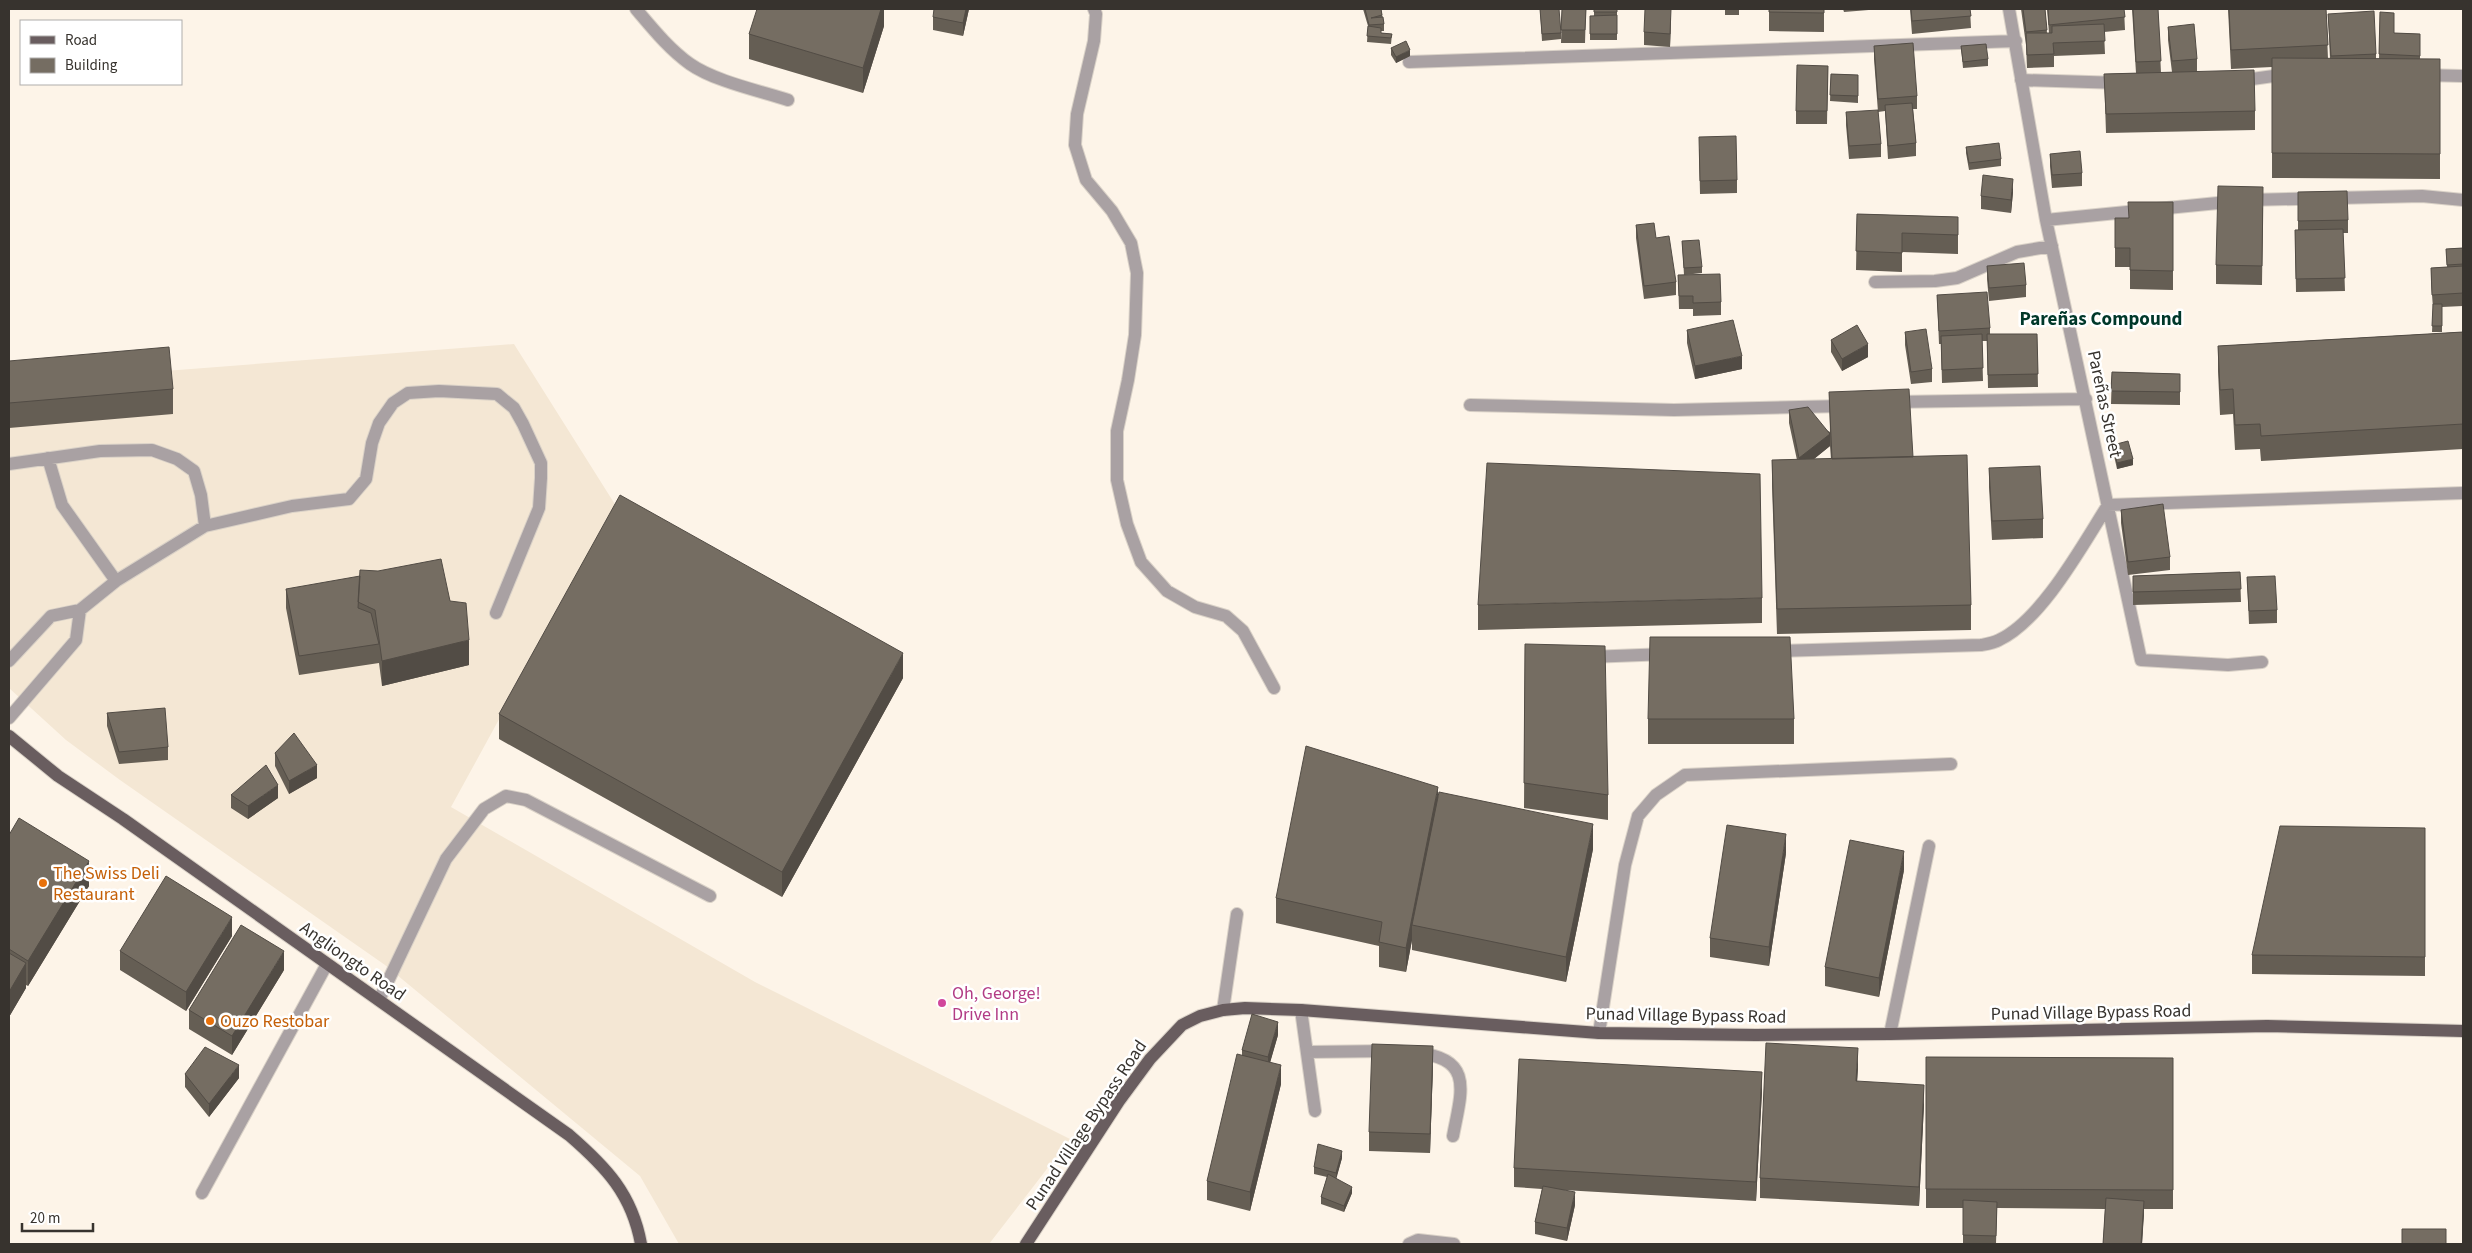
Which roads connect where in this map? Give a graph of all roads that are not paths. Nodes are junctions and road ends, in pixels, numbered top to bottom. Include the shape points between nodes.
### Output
1 (636, 9) edge
2 (1094, 9) edge
3 (2009, 9) edge
4 (2016, 41) junction
5 (1409, 62) dead end
6 (2299, 74) edge
7 (2405, 75) edge
8 (2463, 76) edge
9 (2021, 80) junction
10 (2228, 82) edge
11 (2131, 83) edge
12 (788, 100) dead end
13 (2463, 200) edge
14 (2046, 220) junction
15 (2052, 246) junction
16 (1875, 282) dead end
17 (2086, 399) junction
18 (1878, 403) edge
19 (1470, 405) dead end
20 (1859, 405) edge
21 (48, 458) junction
22 (9, 464) edge
23 (2463, 493) edge
24 (2108, 505) junction
25 (205, 526) junction
26 (116, 581) junction
27 (80, 610) junction
28 (496, 613) dead end
29 (1766, 652) edge
30 (1677, 654) edge
31 (1579, 657) edge
32 (9, 661) edge
33 (2262, 662) dead end
34 (1274, 688) dead end
35 (9, 718) edge
36 (9, 736) edge
37 (1951, 764) dead end
38 (1929, 846) dead end
39 (710, 896) dead end
40 (1237, 914) dead end
41 (327, 964) junction
42 (379, 1000) junction
43 (1223, 1010) junction
44 (1302, 1010) junction
45 (2463, 1031) edge
46 (1599, 1033) junction
47 (1890, 1034) junction
48 (1307, 1052) junction
49 (1315, 1111) dead end
50 (1453, 1136) dead end
51 (202, 1193) dead end
52 (640, 1244) edge
53 (1026, 1244) edge
54 (1409, 1244) edge
55 (1454, 1244) edge

1 - 12 street via 661,39 691,65 727,81
2 - 34 street via 1094,42 1076,114 1075,145 1086,180 1112,211 1131,243 1137,273 1135,335 1117,431 1116,480 1127,524 1140,562 1167,592 1195,607 1226,616 1243,631
3 - 4 street, Pareñas Street
4 - 5 street
4 - 9 street, Pareñas Street
6 - 10 street
7 - 8 street
9 - 11 street
9 - 14 street, Pareñas Street
13 - 14 street via 2422,196 2248,200
14 - 15 street, Pareñas Street
15 - 16 street via 2017,252 1957,278
15 - 17 street, Pareñas Street
17 - 18 street
17 - 24 street, Pareñas Street
19 - 20 street via 1674,410
21 - 22 street
21 - 25 street via 152,450 177,459 194,471 202,495
21 - 26 street via 62,505
23 - 24 street
24 - 29 street via 2039,606 2017,629 1999,641 1981,645
24 - 33 street, Pareñas Street via 2141,660 2228,664
25 - 26 street
25 - 28 street via 292,506 349,499 366,479 379,423 392,404 408,393 497,394 514,408 523,424 541,463 541,478 539,508
26 - 27 street
27 - 32 street via 51,616
27 - 35 street via 76,640
30 - 31 street
36 - 41 main road, Angliongto Road via 58,776
37 - 46 street via 1686,775 1656,795 1638,816 1625,865
38 - 47 street
39 - 42 street via 526,800 506,796 484,809 446,859
40 - 43 street
41 - 42 main road, Angliongto Road
41 - 51 street
42 - 52 main road, Angliongto Road via 550,1120 600,1162 623,1191 637,1224
43 - 44 main road, Punad Village Bypass Road
43 - 53 main road, Punad Village Bypass Road via 1182,1025 1150,1059
44 - 46 main road, Punad Village Bypass Road
44 - 48 street
45 - 47 main road, Punad Village Bypass Road via 2267,1026
46 - 47 main road, Punad Village Bypass Road
48 - 49 street
48 - 50 street via 1400,1051 1434,1054 1452,1063 1461,1092
54 - 55 street via 1418,1240

